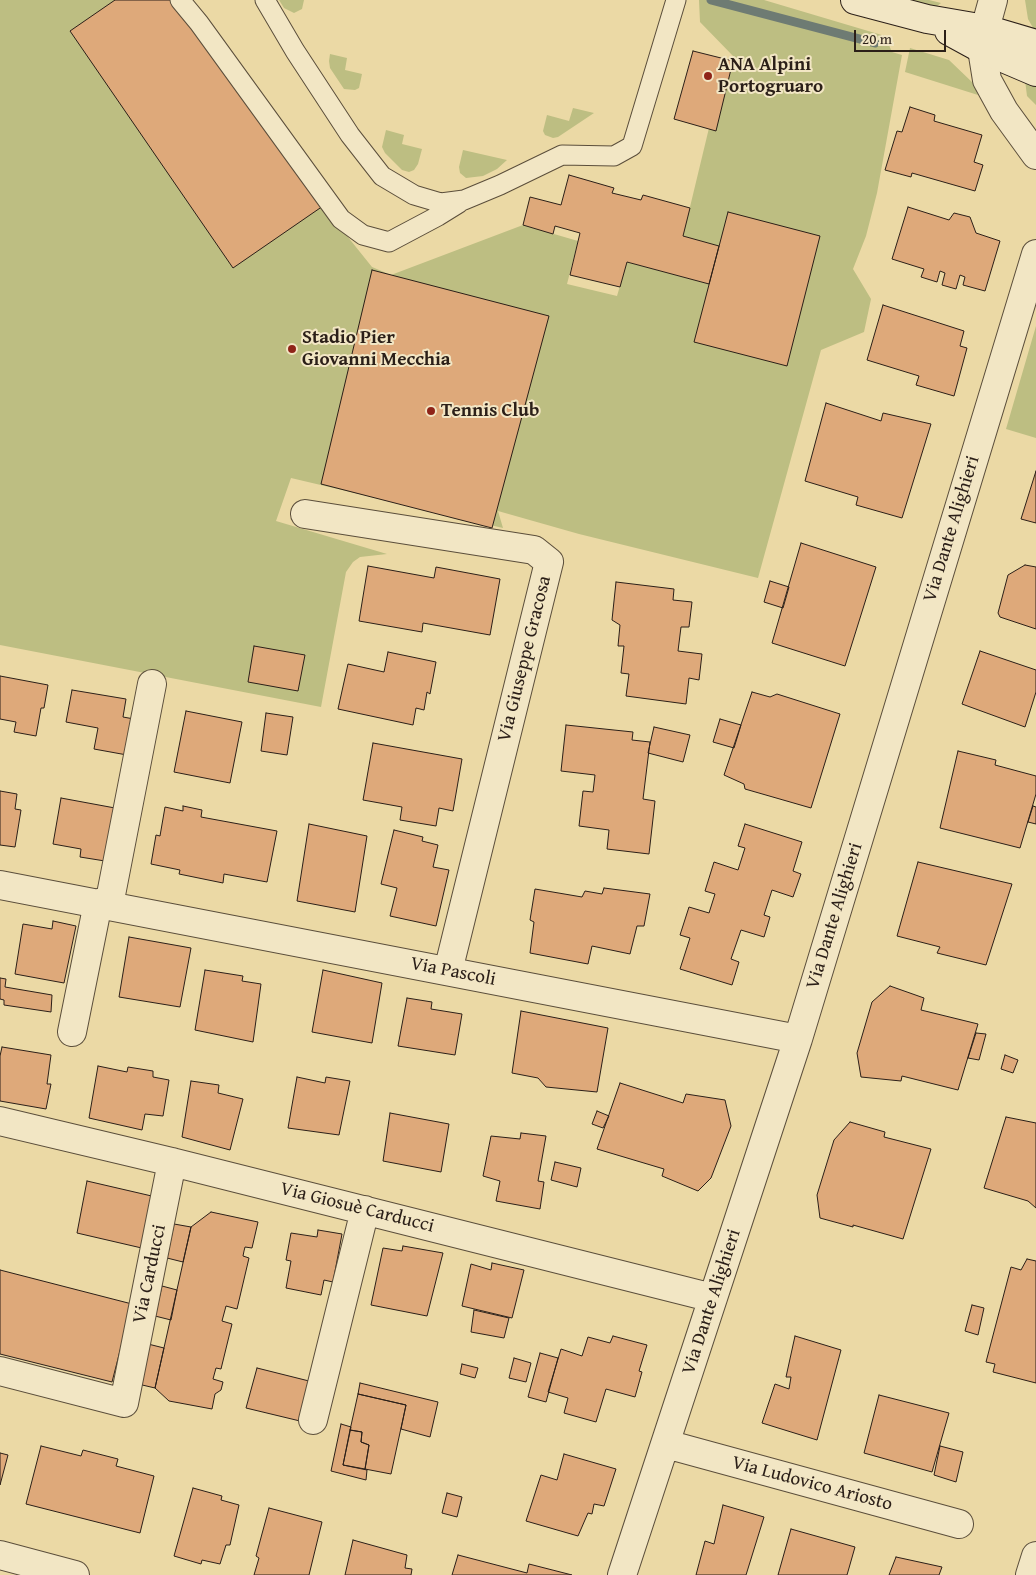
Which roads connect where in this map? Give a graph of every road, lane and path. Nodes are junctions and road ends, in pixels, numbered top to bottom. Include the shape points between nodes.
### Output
1 (180, 0) edge
2 (265, 0) edge
3 (676, 0) edge
4 (855, 0) edge
5 (993, 0) edge
6 (983, 39) junction
7 (1036, 44) edge
8 (1036, 72) edge
9 (1036, 155) edge
10 (464, 200) junction
11 (1036, 254) edge
12 (1029, 301) edge
13 (305, 514) dead end
14 (152, 684) dead end
15 (0, 885) edge
16 (104, 904) junction
17 (448, 971) junction
18 (72, 1032) dead end
19 (798, 1039) junction
20 (0, 1121) edge
21 (172, 1162) junction
22 (365, 1210) junction
23 (713, 1298) junction
24 (0, 1371) edge
25 (313, 1420) dead end
26 (666, 1444) junction
27 (959, 1524) dead end
28 (0, 1555) edge
29 (1036, 1556) edge
30 (75, 1575) edge
31 (622, 1575) edge
32 (1030, 1575) edge

1 - 10 lane via 341,219 363,235 389,242
2 - 10 lane via 294,51 350,135 382,176 414,195 440,203
3 - 10 lane via 632,146 614,156 562,155
4 - 6 street via 927,19
5 - 6 street
6 - 7 street
6 - 8 street
6 - 9 street via 987,80 1004,111
11 - 12 street, Via Dante Alighieri
12 - 19 street, Via Dante Alighieri
13 - 17 street, Via Giuseppe Gracosa via 534,550 548,562
14 - 16 street
15 - 16 street, Via Pascoli
16 - 17 street, Via Pascoli
16 - 18 street
17 - 19 street, Via Pascoli
19 - 23 street, Via Dante Alighieri
20 - 21 street, Via Giosuè Carducci
21 - 22 street, Via Giosuè Carducci
21 - 24 street, Via Carducci via 124,1403
22 - 23 street, Via Giosuè Carducci
22 - 25 street
23 - 26 street, Via Dante Alighieri
26 - 27 street, Via Ludovico Ariosto
26 - 31 street, Via Dante Alighieri
28 - 30 street
29 - 32 street

